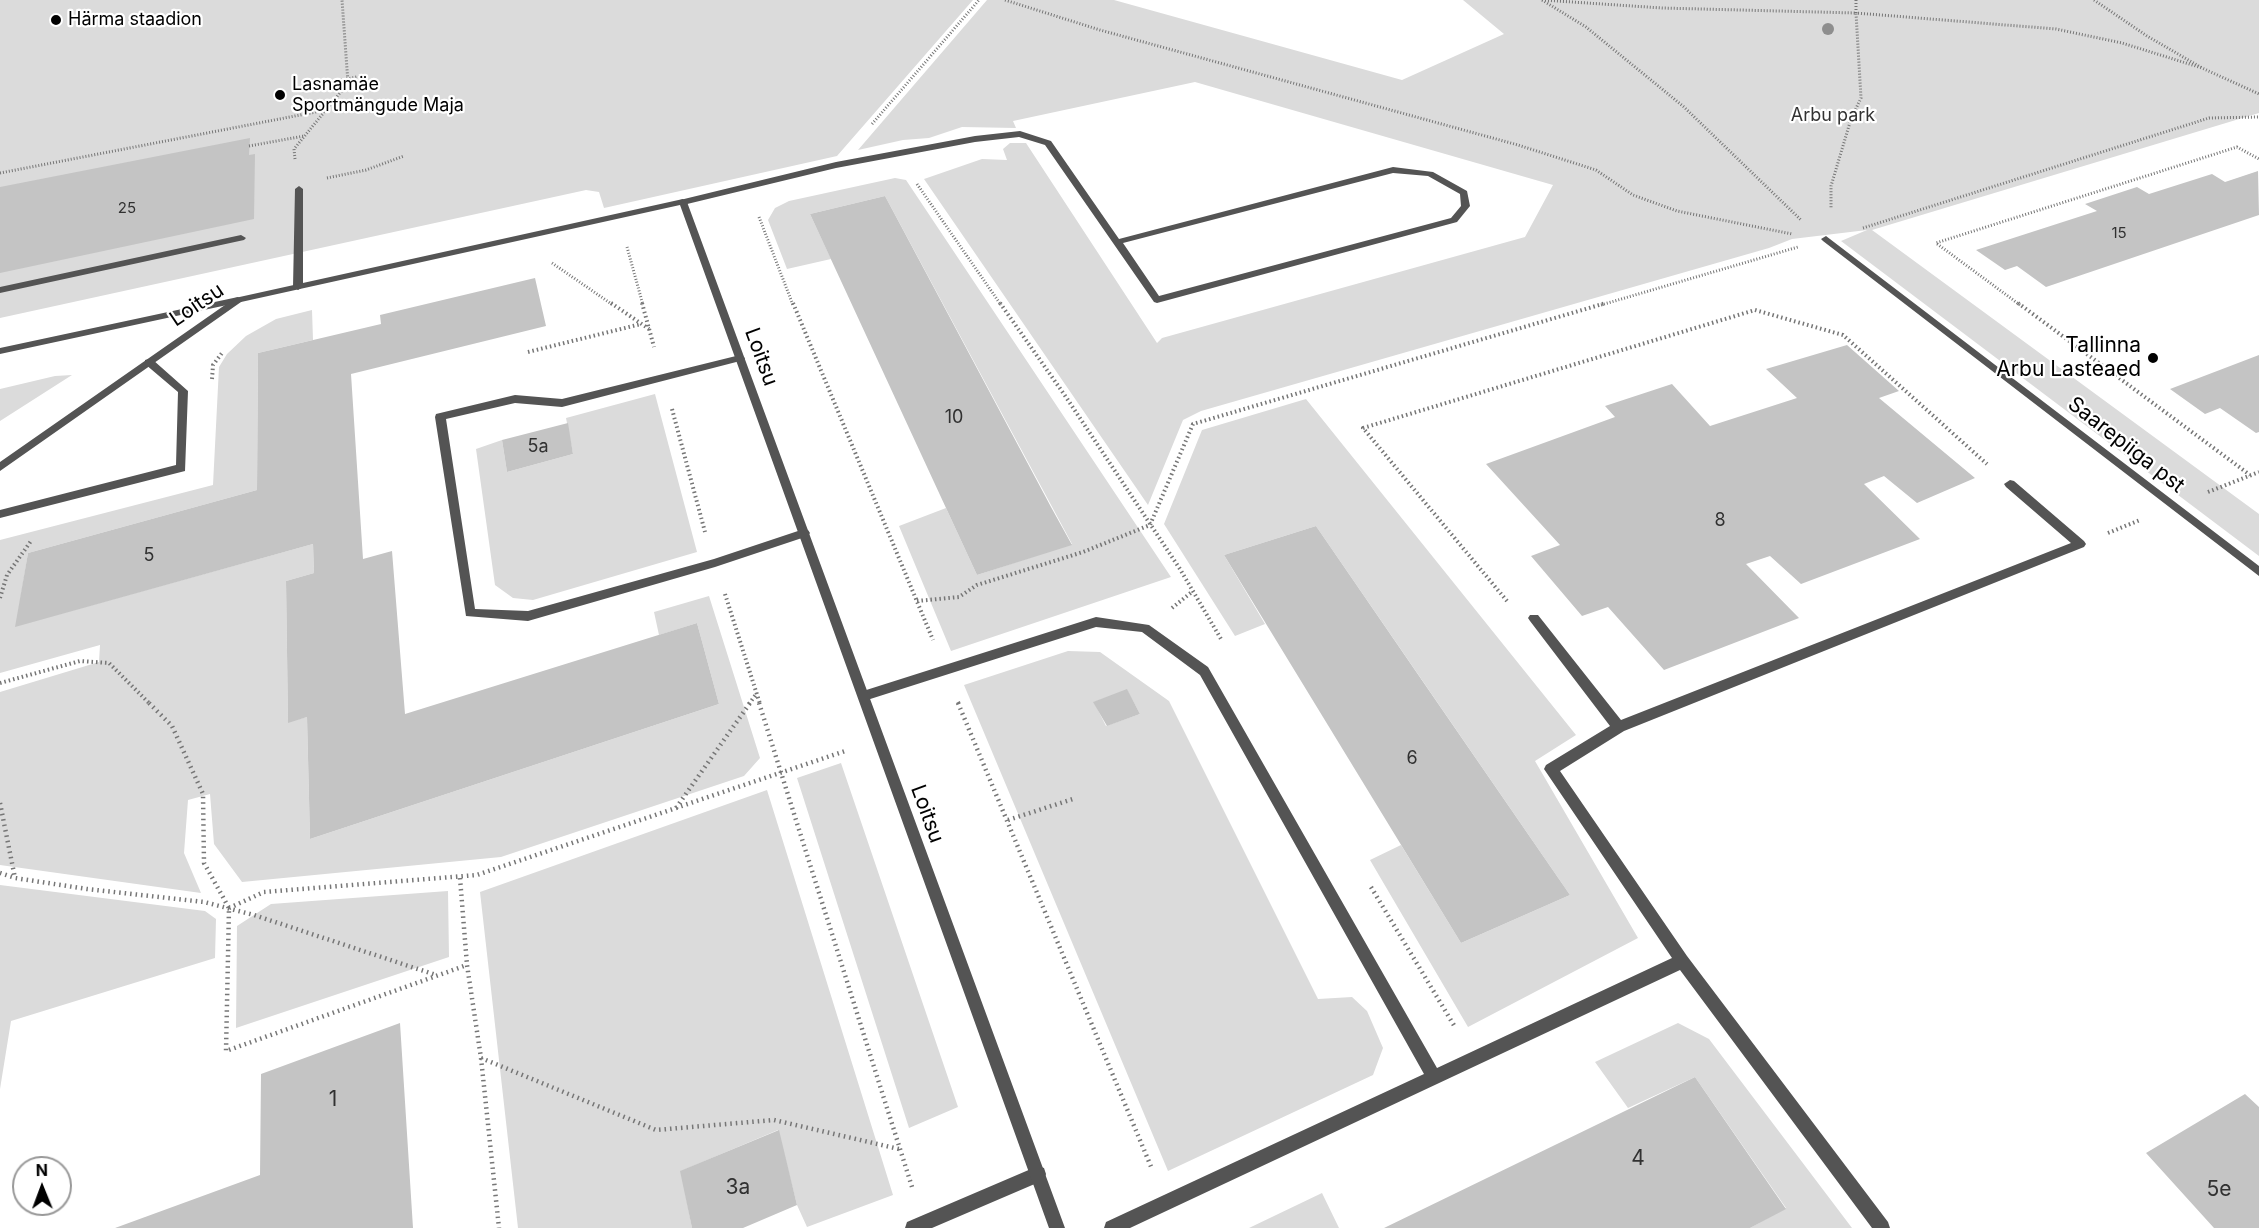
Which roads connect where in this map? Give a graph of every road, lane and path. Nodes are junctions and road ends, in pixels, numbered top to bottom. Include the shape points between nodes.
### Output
1 (342, 0) edge
2 (979, 0) edge
3 (1005, 0) edge
4 (1542, 0) edge
5 (1856, 0) edge
6 (2094, 0) edge
7 (1856, 14) junction
8 (2202, 68) junction
9 (362, 76) dead end
10 (348, 79) junction
11 (320, 84) dead end
12 (2259, 94) edge
13 (326, 110) junction
14 (2259, 117) edge
15 (305, 136) junction
16 (249, 146) dead end
17 (404, 156) dead end
18 (2259, 159) edge
19 (836, 165) junction
20 (0, 173) edge
21 (917, 183) dead end
22 (298, 187) junction
23 (683, 202) junction
24 (758, 215) dead end
25 (241, 238) dead end
26 (1826, 239) junction
27 (1117, 242) junction
28 (548, 261) dead end
29 (298, 286) junction
30 (0, 290) edge
31 (238, 300) junction
32 (642, 324) junction
33 (649, 329) dead end
34 (0, 351) edge
35 (528, 352) dead end
36 (740, 358) junction
37 (150, 362) junction
38 (0, 467) edge
39 (2250, 475) dead end
40 (2010, 484) joint
41 (0, 514) edge
42 (1150, 525) junction
43 (35, 534) dead end
44 (804, 534) junction
45 (1180, 569) dead end
46 (2259, 572) edge
47 (0, 598) edge
48 (917, 602) junction
49 (1534, 618) joint
50 (945, 670) junction
51 (0, 683) edge
52 (757, 693) dead end
53 (864, 696) junction
54 (1619, 727) junction
55 (879, 739) junction
56 (1073, 799) dead end
57 (0, 803) edge
58 (676, 809) junction
59 (1008, 820) junction
60 (0, 873) edge
61 (15, 878) junction
62 (460, 878) junction
63 (229, 908) junction
64 (1682, 961) junction
65 (467, 964) junction
66 (437, 976) junction
67 (481, 1058) junction
68 (1434, 1077) junction
69 (900, 1149) dead end
70 (1038, 1174) junction
71 (1166, 1203) junction
72 (499, 1228) edge
73 (913, 1228) edge
74 (1057, 1228) edge
75 (1112, 1228) edge
76 (1882, 1228) edge

1 - 10 path
2 - 19 path
3 - 26 path via 1100,30 1518,145 1596,171 1633,195 1677,211
4 - 7 path
4 - 26 path via 1586,27 1684,107 1801,220
5 - 7 path
6 - 8 path
7 - 8 path via 2056,29 2121,43
7 - 26 path via 1861,98 1851,118 1831,186 1832,210
8 - 12 path
9 - 10 path
10 - 11 path
10 - 13 path
13 - 15 path
13 - 20 path
14 - 26 path via 2210,118
15 - 16 path
15 - 22 path via 294,149
17 - 22 path
18 - 39 path via 2237,147 1936,243
19 - 23 street
19 - 27 street via 1020,134 1048,143
21 - 42 path
22 - 29 street
23 - 29 street, Loitsu
23 - 36 street, Loitsu
24 - 48 path
25 - 30 street
26 - 42 path via 1193,424
26 - 46 street, Saarepiiga pst
27 - 27 street via 1157,300 1454,220 1466,206 1464,192 1430,174 1394,170
28 - 32 path
29 - 31 street, Loitsu
31 - 34 street
31 - 37 street, Loitsu
32 - 33 path
32 - 35 path
36 - 44 street, Loitsu
36 - 44 street via 562,402 514,399 440,417 470,613 528,616
37 - 38 street, Loitsu
37 - 41 street via 183,391 181,468
40 - 49 path via 1843,335 1755,310 1363,428 1509,603
40 - 54 street via 2079,544
42 - 45 path
42 - 48 path via 1083,552 977,585 959,597
43 - 47 path via 7,575
44 - 53 street, Loitsu
48 - 50 path
49 - 54 street
50 - 53 street
50 - 59 path
50 - 68 street via 1096,622 1145,628 1204,671
51 - 63 path via 80,661 109,663 172,726 203,794 204,863
52 - 58 path
53 - 55 street, Loitsu
54 - 64 street via 1551,769
55 - 58 path
55 - 70 street, Loitsu
56 - 59 path
57 - 61 path
58 - 62 path
59 - 71 path
60 - 61 path
61 - 63 path
62 - 63 path via 264,892
62 - 65 path
63 - 66 path
63 - 66 path via 226,1051
64 - 68 street
64 - 76 street
65 - 66 path
65 - 67 path
67 - 69 path via 656,1130 774,1120
67 - 72 path
68 - 71 street
70 - 73 street
70 - 74 street, Loitsu
71 - 75 street

